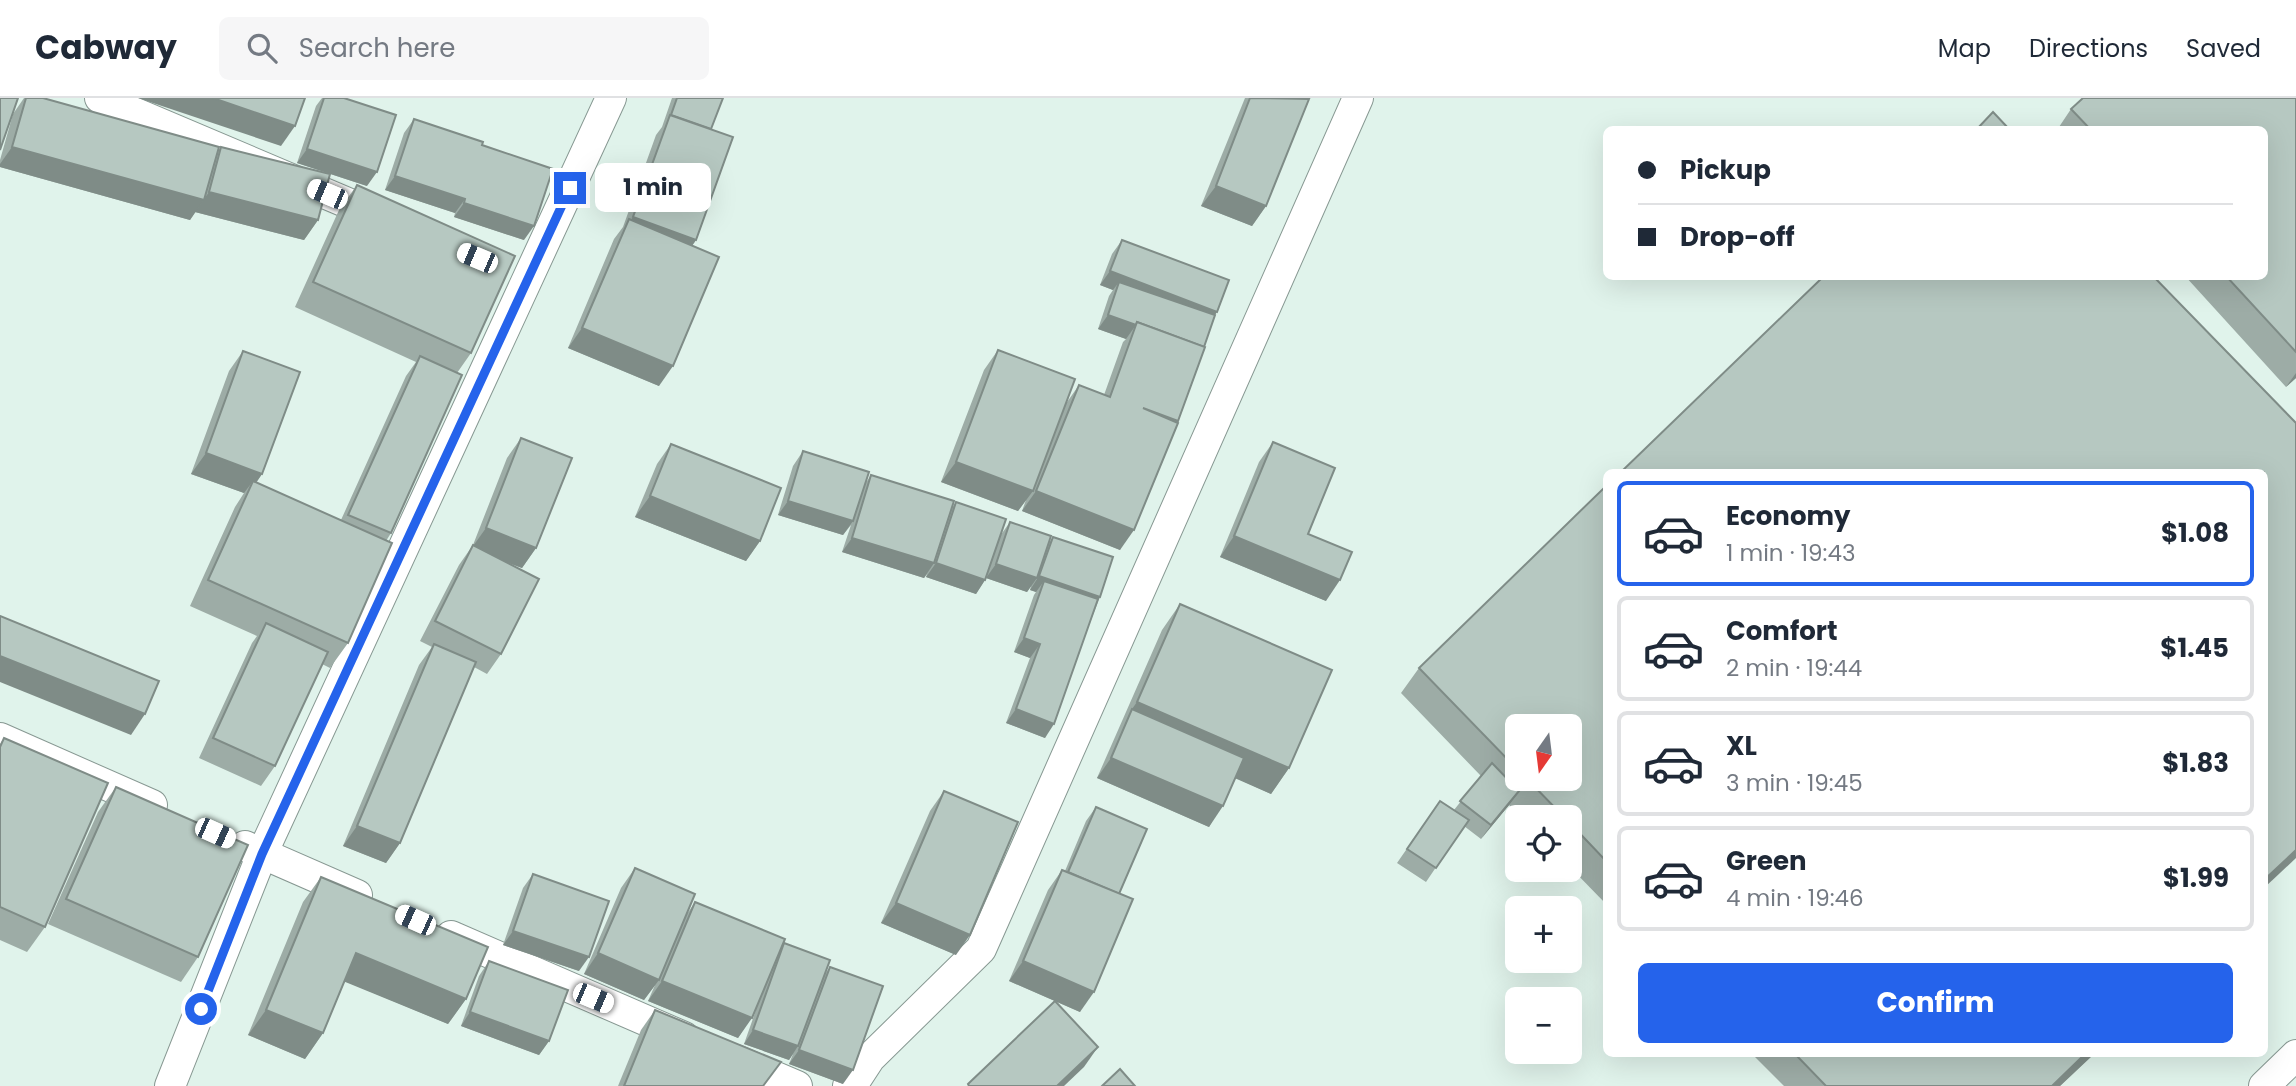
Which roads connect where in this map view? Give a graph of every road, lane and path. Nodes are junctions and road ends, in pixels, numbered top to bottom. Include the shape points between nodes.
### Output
1 (100, 98) edge
2 (611, 98) edge
3 (1358, 98) edge
4 (402, 226) edge
5 (0, 738) edge
6 (175, 815) edge
7 (225, 837) edge
8 (262, 854) junction
9 (377, 904) edge
10 (428, 926) edge
11 (2296, 1055) edge
12 (170, 1086) edge
13 (797, 1086) edge
14 (848, 1086) edge
15 (2264, 1086) edge

1 - 4 street
2 - 8 street via 515,274
3 - 14 street via 981,949 870,1058
5 - 6 street
7 - 8 street
8 - 9 street
8 - 12 street
10 - 13 street
11 - 15 street

